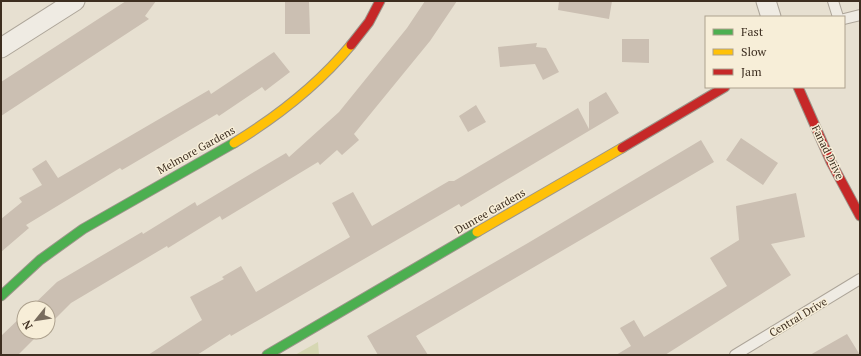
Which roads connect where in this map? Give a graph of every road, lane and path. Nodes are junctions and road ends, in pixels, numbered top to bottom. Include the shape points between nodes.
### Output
1 (75, 1) edge
2 (380, 1) edge
3 (766, 1) edge
4 (833, 1) edge
5 (860, 15) edge
6 (771, 16) edge
7 (838, 16) edge
8 (845, 20) edge
9 (1, 48) edge
10 (723, 88) edge
11 (798, 88) edge
12 (860, 216) edge
13 (860, 279) edge
14 (1, 296) edge
15 (267, 355) edge
16 (735, 355) edge

1 - 9 street
2 - 14 street, Melmore Gardens via 359,37 327,75 299,100 258,130 79,230 38,261
3 - 6 street
4 - 7 lane
5 - 8 lane
10 - 15 street, Dunree Gardens
11 - 12 street, Fanad Drive via 831,162
13 - 16 lane, Central Drive

